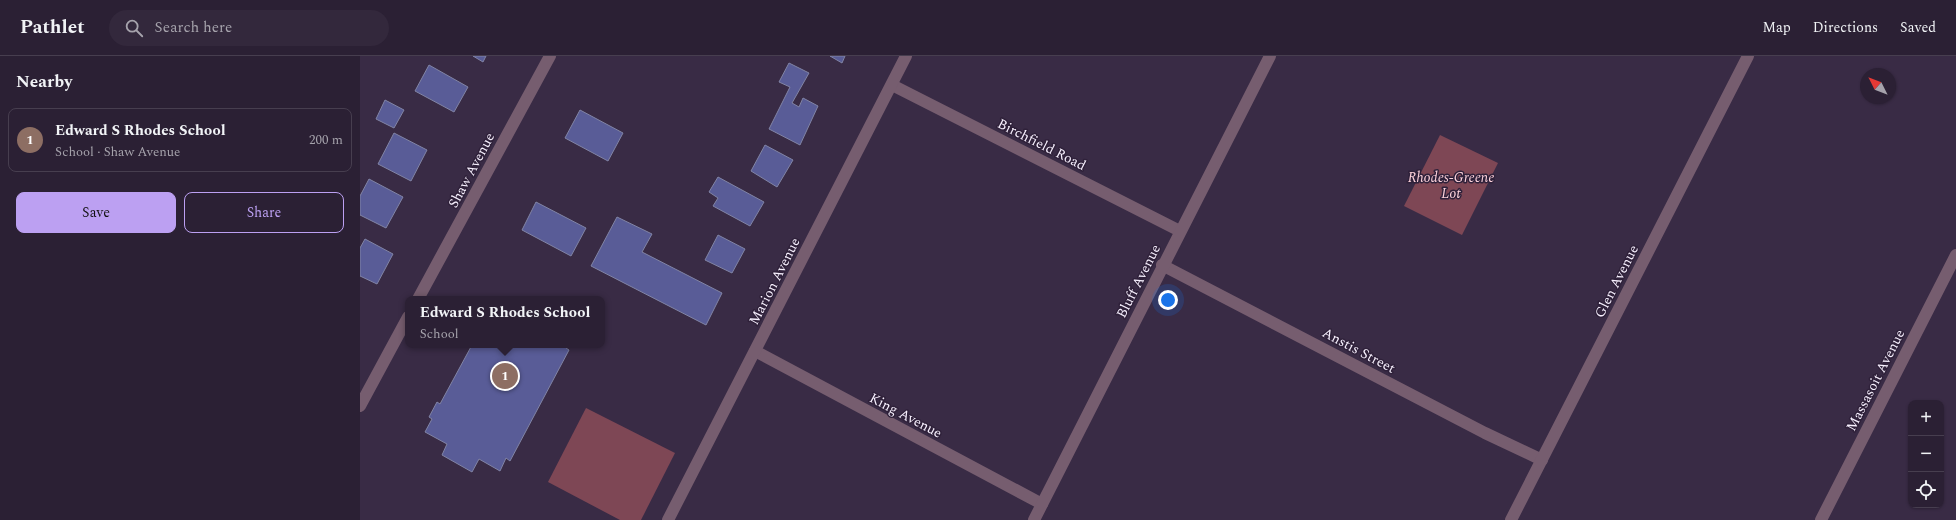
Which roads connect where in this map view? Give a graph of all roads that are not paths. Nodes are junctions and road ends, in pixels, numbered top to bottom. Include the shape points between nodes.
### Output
1 (550, 56) edge
2 (906, 56) edge
3 (1270, 56) edge
4 (1748, 56) edge
5 (892, 85) junction
6 (1180, 231) junction
7 (1956, 255) edge
8 (1162, 265) junction
9 (420, 296) edge
10 (405, 323) edge
11 (755, 351) junction
12 (360, 406) edge
13 (1542, 460) junction
14 (1042, 504) junction
15 (668, 520) edge
16 (1034, 520) edge
17 (1512, 520) edge
18 (1821, 520) edge

1 - 9 street, Shaw Avenue
2 - 5 street, Marion Avenue
3 - 6 street, Bluff Avenue
4 - 13 street, Glen Avenue
5 - 6 street, Birchfield Road
5 - 11 street, Marion Avenue
6 - 8 street, Bluff Avenue
7 - 18 street, Massasoit Avenue
8 - 13 street, Anstis Street via 1485,433
8 - 14 street, Bluff Avenue
10 - 12 street
11 - 14 street, King Avenue
11 - 15 street, Marion Avenue
13 - 17 street, Glen Avenue
14 - 16 street, Bluff Avenue

